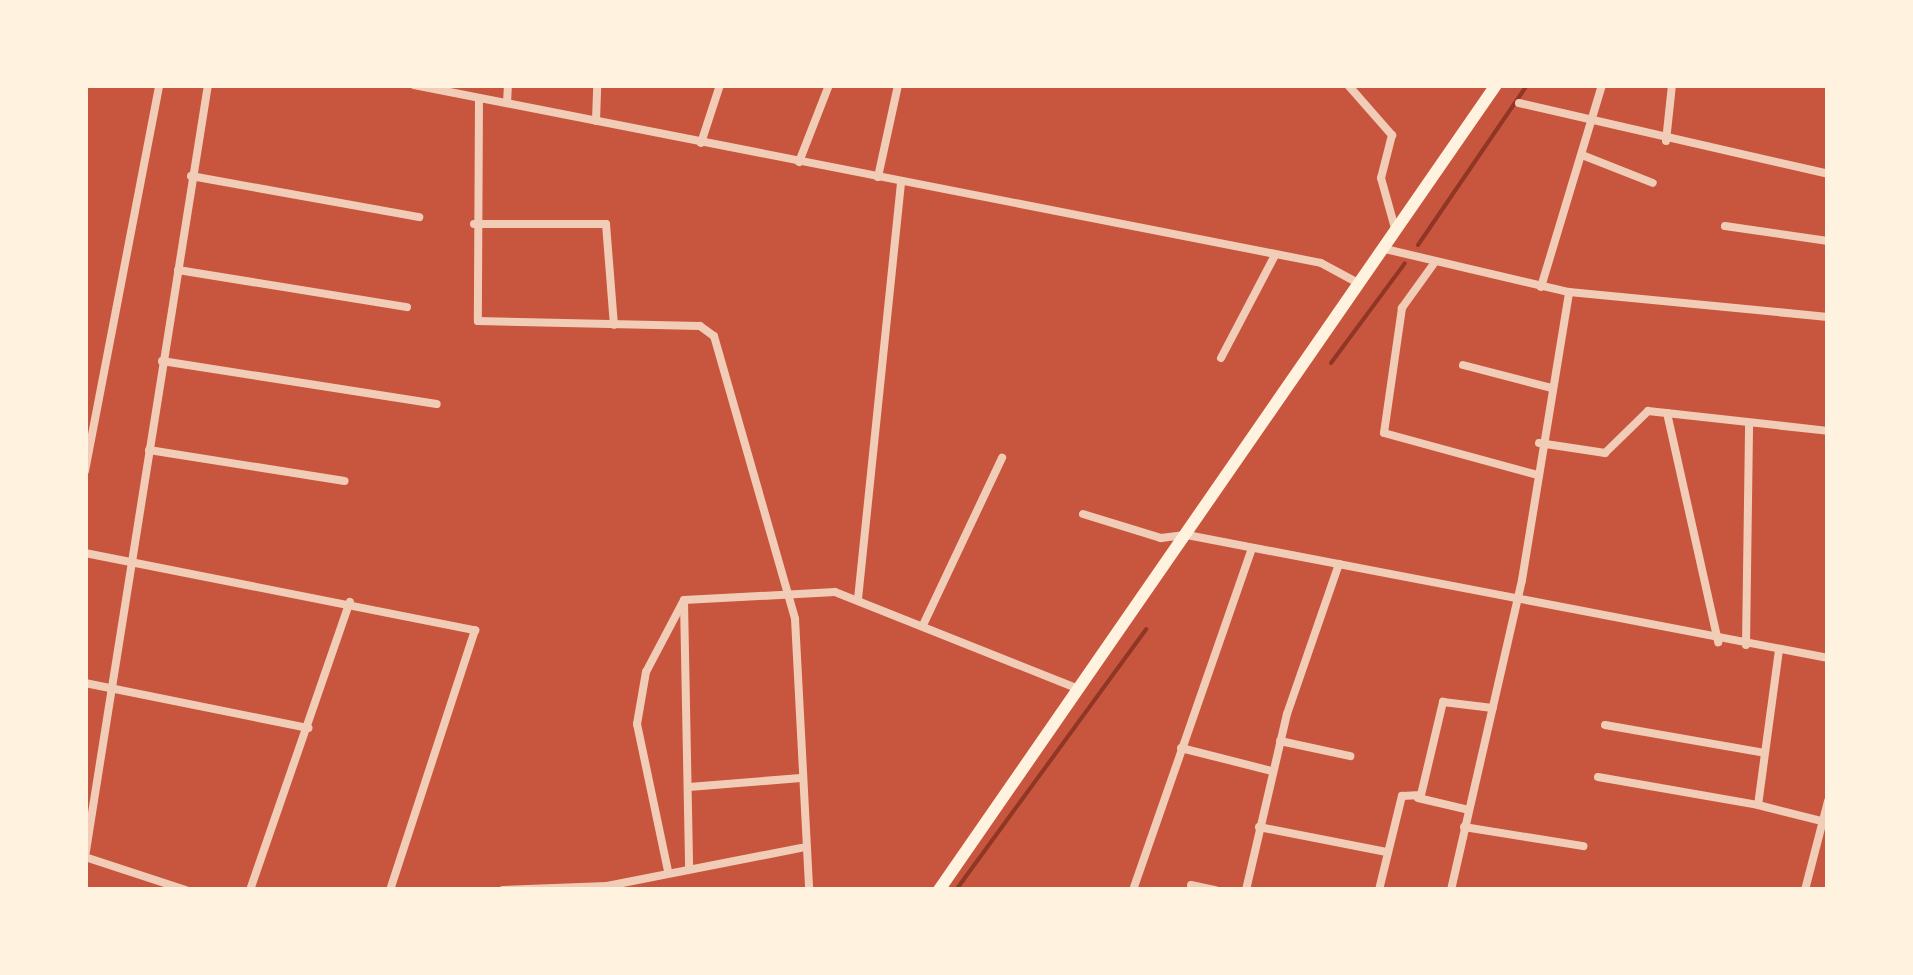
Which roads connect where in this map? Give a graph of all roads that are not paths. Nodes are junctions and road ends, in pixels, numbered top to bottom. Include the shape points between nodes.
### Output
1 (159, 85) edge
2 (208, 85) edge
3 (414, 85) edge
4 (508, 85) edge
5 (597, 85) edge
6 (720, 85) edge
7 (829, 85) edge
8 (898, 85) edge
9 (1348, 85) edge
10 (1496, 85) edge
11 (1602, 85) edge
12 (1672, 85) edge
13 (479, 98) junction
14 (507, 103) junction
15 (1519, 103) dead end
16 (596, 121) junction
17 (1593, 124) junction
18 (1666, 140) junction
19 (701, 143) junction
20 (1582, 155) junction
21 (799, 162) junction
22 (1828, 174) edge
23 (191, 176) junction
24 (878, 177) junction
25 (901, 182) junction
26 (1652, 183) dead end
27 (420, 218) dead end
28 (474, 224) junction
29 (1725, 226) dead end
30 (1397, 232) junction
31 (1828, 241) edge
32 (1385, 250) junction
33 (1275, 255) junction
34 (1435, 262) junction
35 (178, 270) junction
36 (1360, 284) junction
37 (1541, 287) junction
38 (1570, 292) junction
39 (407, 307) dead end
40 (1828, 317) edge
41 (614, 325) junction
42 (1221, 358) dead end
43 (162, 361) junction
44 (1463, 365) dead end
45 (1552, 388) junction
46 (437, 404) dead end
47 (1668, 413) junction
48 (1749, 422) junction
49 (1828, 430) edge
50 (1539, 443) junction
51 (149, 450) junction
52 (1002, 458) dead end
53 (85, 470) edge
54 (1534, 474) junction
55 (345, 481) dead end
56 (1083, 514) dead end
57 (1187, 535) junction
58 (1252, 548) junction
59 (85, 552) edge
60 (132, 561) junction
61 (1339, 564) junction
62 (788, 590) junction
63 (858, 599) junction
64 (684, 600) junction
65 (1516, 601) junction
66 (350, 602) junction
67 (924, 623) junction
68 (1718, 642) junction
69 (1746, 645) junction
70 (1779, 650) junction
71 (1828, 658) edge
72 (85, 683) edge
73 (114, 688) junction
74 (1079, 689) junction
75 (1492, 708) junction
76 (1605, 725) dead end
77 (309, 728) junction
78 (1280, 740) junction
79 (1181, 748) junction
80 (1765, 753) junction
81 (1350, 756) dead end
82 (1272, 771) junction
83 (1598, 777) dead end
84 (801, 778) junction
85 (689, 788) junction
86 (1418, 798) junction
87 (1828, 801) edge
88 (1758, 805) junction
89 (1469, 810) junction
90 (1825, 822) junction
91 (1259, 827) junction
92 (1464, 827) junction
93 (1583, 846) dead end
94 (801, 848) junction
95 (1387, 852) junction
96 (85, 857) edge
97 (689, 866) junction
98 (668, 871) junction
99 (1191, 885) dead end
100 (186, 890) edge
101 (250, 890) edge
102 (390, 890) edge
103 (503, 890) edge
104 (809, 890) edge
105 (939, 890) edge
106 (1133, 890) edge
107 (1216, 890) edge
108 (1246, 890) edge
109 (1379, 890) edge
110 (1452, 890) edge
111 (1804, 890) edge

1 - 53 street
2 - 23 street
3 - 13 street
4 - 14 street
5 - 16 street
6 - 19 street
7 - 21 street
8 - 24 street
9 - 30 street via 1392,134 1381,178
10 - 30 highway
11 - 17 street
12 - 18 street
13 - 14 street
13 - 28 street
14 - 16 street
15 - 17 street
16 - 19 street
17 - 18 street
17 - 20 street
18 - 22 street
19 - 21 street
20 - 26 street
20 - 37 street
21 - 24 street
23 - 27 street
23 - 35 street
24 - 25 street
25 - 33 street
25 - 63 street
28 - 41 street via 478,321
28 - 41 street via 606,224
29 - 31 street
30 - 32 highway
32 - 34 street
32 - 36 highway
33 - 36 street
33 - 42 street
34 - 37 street
34 - 54 street via 1402,308 1384,433
35 - 39 street
35 - 43 street
36 - 57 highway
37 - 38 street
38 - 40 street
38 - 45 street
41 - 62 street via 700,326 714,336 738,393 738,444
43 - 46 street
43 - 51 street
44 - 45 street
45 - 50 street
47 - 48 street
47 - 50 street via 1644,414 1604,453
47 - 68 street
48 - 49 street
48 - 69 street
50 - 54 street
51 - 55 street
51 - 60 street
52 - 67 street
54 - 65 street
56 - 57 street via 1161,538
57 - 58 street
57 - 74 highway
58 - 61 street
58 - 79 street
59 - 60 street
60 - 66 street
60 - 73 street
61 - 65 street
61 - 78 street
62 - 63 street
62 - 64 street
62 - 84 street
63 - 67 street
64 - 85 street
64 - 98 street via 646,672 637,724
65 - 68 street
65 - 75 street
66 - 77 street
66 - 102 street via 461,621 476,638
67 - 74 street
68 - 69 street
69 - 70 street
70 - 71 street
70 - 80 street
72 - 73 street
73 - 77 street
73 - 96 street
74 - 105 highway
75 - 86 street via 1443,702
75 - 89 street
76 - 80 street
77 - 101 street
78 - 81 street
78 - 82 street
79 - 82 street
79 - 106 street
80 - 88 street
82 - 91 street
83 - 88 street
84 - 85 street
84 - 94 street
85 - 97 street
86 - 89 street
86 - 95 street via 1402,796
87 - 90 street
88 - 90 street
89 - 92 street
90 - 111 street
91 - 95 street
91 - 108 street
92 - 93 street
92 - 110 street
94 - 97 street
94 - 104 street
95 - 109 street
96 - 100 street
97 - 98 street
98 - 103 street via 598,887
99 - 107 street

